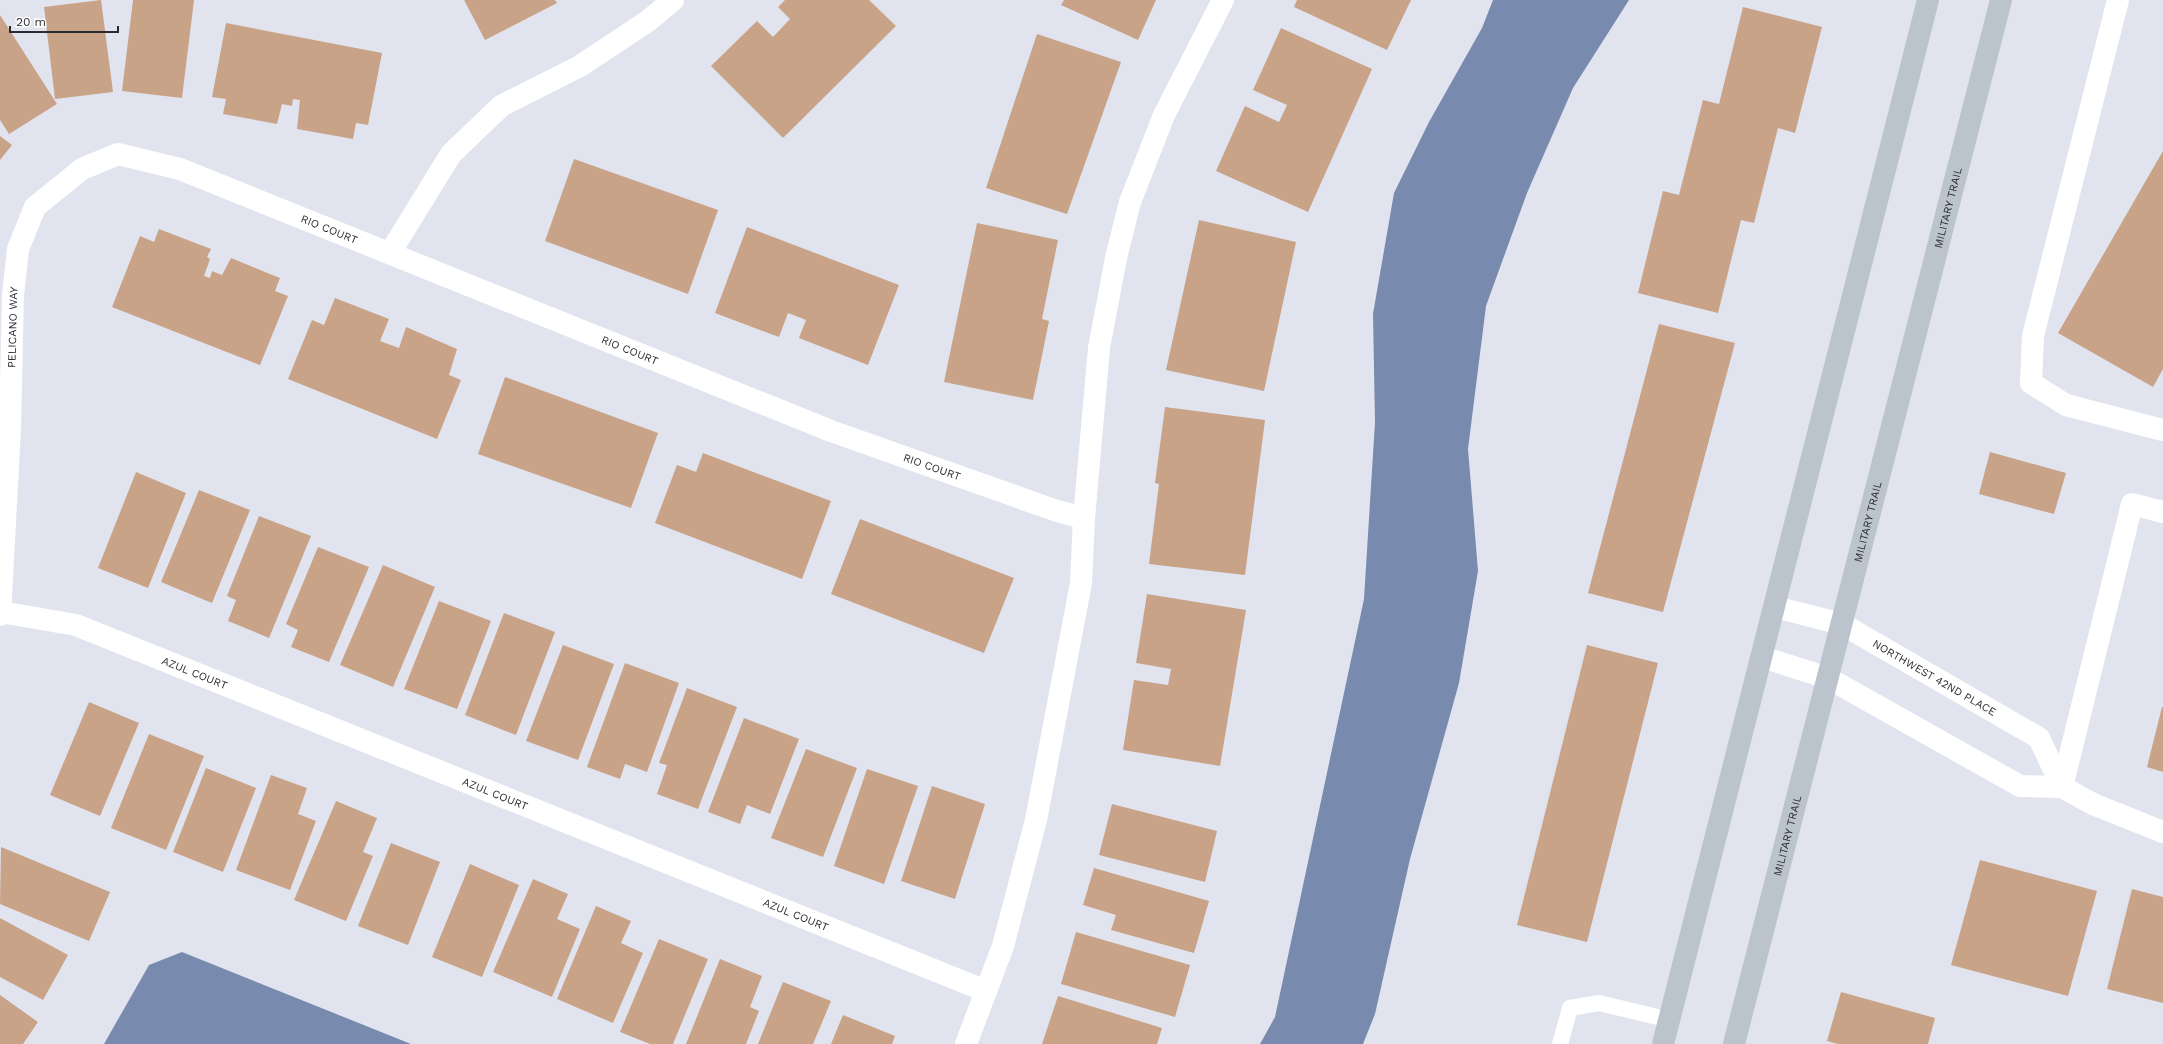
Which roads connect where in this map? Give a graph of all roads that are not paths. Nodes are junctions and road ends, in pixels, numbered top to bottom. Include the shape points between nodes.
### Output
1 (673, 0) edge
2 (1224, 0) edge
3 (1928, 0) edge
4 (2001, 0) edge
5 (2118, 0) edge
6 (180, 169) joint
7 (390, 253) junction
8 (2163, 430) edge
9 (2163, 512) edge
10 (1084, 518) junction
11 (1775, 607) junction
12 (0, 614) edge
13 (1842, 624) junction
14 (1762, 657) junction
15 (1828, 678) junction
16 (2062, 787) junction
17 (2163, 832) edge
18 (986, 991) junction
19 (1670, 1020) junction
20 (966, 1044) edge
21 (1560, 1044) edge
22 (1663, 1044) edge
23 (1734, 1044) edge

1 - 7 street via 648,21 580,66 501,106 451,154
2 - 10 street via 1164,116 1130,202 1116,258 1099,348
3 - 11 street
4 - 13 street, MILITARY TRAIL
5 - 8 street via 2033,336 2031,383 2066,406
6 - 7 street, RIO COURT
6 - 12 street, PELICANO WAY via 118,154 82,170 35,207 18,249 13,295 10,429
7 - 10 street, RIO COURT via 831,431 1057,511
9 - 16 street via 2132,504
10 - 18 street via 1081,583 1036,820 1003,946
11 - 13 street, NORTHWEST 42ND PLACE
11 - 14 street
12 - 18 street, AZUL COURT via 76,625
13 - 15 street, MILITARY TRAIL
13 - 16 street, NORTHWEST 42ND PLACE via 2039,738
14 - 15 street
14 - 19 street
15 - 16 street via 2020,786
15 - 23 street, MILITARY TRAIL
16 - 17 street via 2092,804
18 - 20 street
19 - 21 lane via 1599,1003 1570,1008
19 - 22 street

